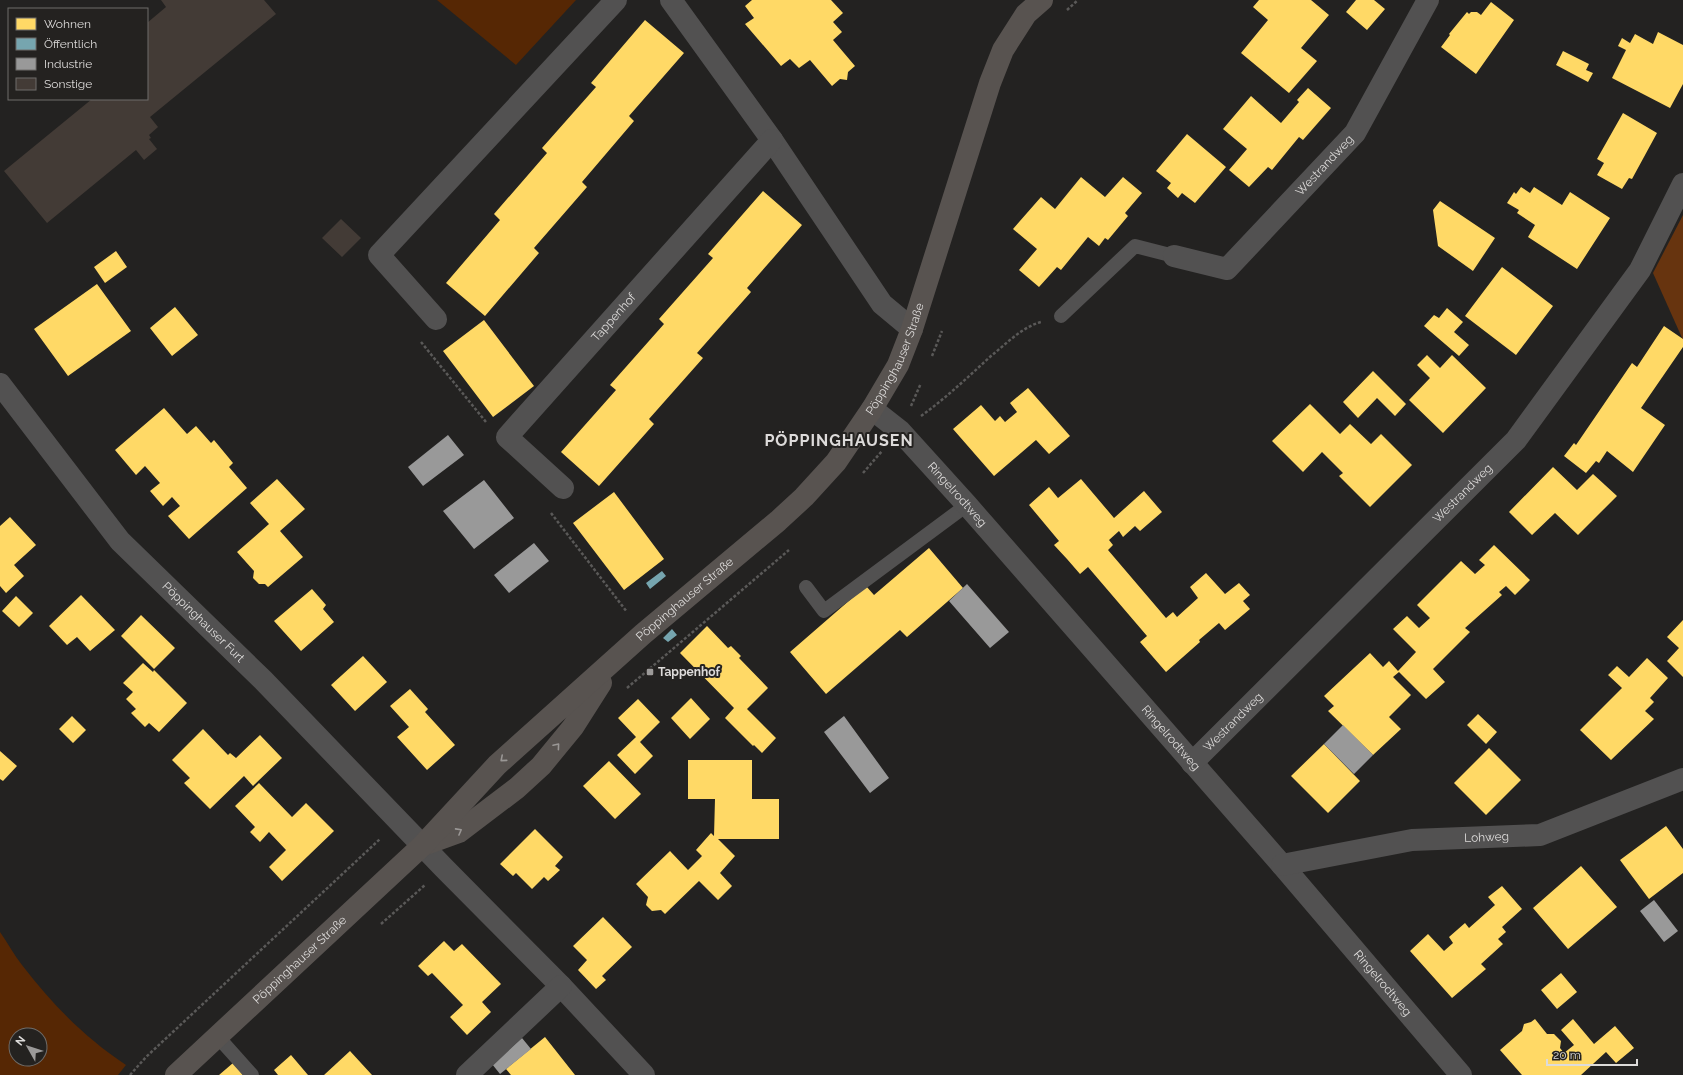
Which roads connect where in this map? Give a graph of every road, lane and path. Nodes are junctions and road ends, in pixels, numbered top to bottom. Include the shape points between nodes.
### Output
1 (616, 0) edge
2 (671, 0) edge
3 (1042, 0) edge
4 (1428, 0) edge
5 (772, 140) junction
6 (1683, 184) edge
7 (1174, 256) joint
8 (1061, 316) joint
9 (436, 319) joint
10 (912, 329) junction
11 (0, 384) edge
12 (872, 409) junction
13 (900, 431) junction
14 (507, 437) junction
15 (563, 488) joint
16 (966, 505) junction
17 (806, 587) dead end
18 (643, 634) junction
19 (616, 659) junction
20 (1192, 763) junction
21 (1683, 778) edge
22 (399, 821) junction
23 (423, 845) junction
24 (1282, 865) junction
25 (561, 986) junction
26 (218, 1037) junction
27 (130, 1075) edge
28 (176, 1075) edge
29 (252, 1075) edge
30 (466, 1075) edge
31 (644, 1075) edge
32 (1461, 1075) edge

1 - 9 street via 379,255
2 - 5 street
3 - 10 main road, Pöppinghauser Straße via 1026,14 1003,50 990,83
4 - 7 street, Westrandweg via 1355,133 1227,269
5 - 10 street via 882,304
5 - 14 street, Tappenhof
6 - 20 street, Westrandweg via 1640,270 1516,440
7 - 8 lane via 1135,246
8 - 13 path via 1034,324 1011,339 936,406
9 - 14 path via 419,339 494,433
10 - 12 main road, Pöppinghauser Straße via 898,365
11 - 22 street, Pöppinghauser Furt via 120,541 263,680
12 - 13 street, Ringelrodtweg
12 - 18 main road, Pöppinghauser Straße via 836,462 804,497
13 - 16 street, Ringelrodtweg
14 - 15 street
15 - 18 path via 547,507
16 - 17 lane via 824,611
16 - 20 street, Ringelrodtweg
18 - 19 main road, Pöppinghauser Straße
19 -> 23 main road, Pöppinghauser Straße via 497,765
23 -> 19 main road, Pöppinghauser Straße via 459,832 508,796 541,766 573,727
20 - 24 street, Ringelrodtweg
21 - 24 street, Lohweg via 1540,835 1412,840
22 - 23 street, Pöppinghauser Furt
22 - 27 path via 146,1057
23 - 25 street
23 - 26 main road, Pöppinghauser Straße
24 - 32 street, Ringelrodtweg
25 - 30 street
25 - 31 street
26 - 28 main road, Pöppinghauser Straße
26 - 29 lane

